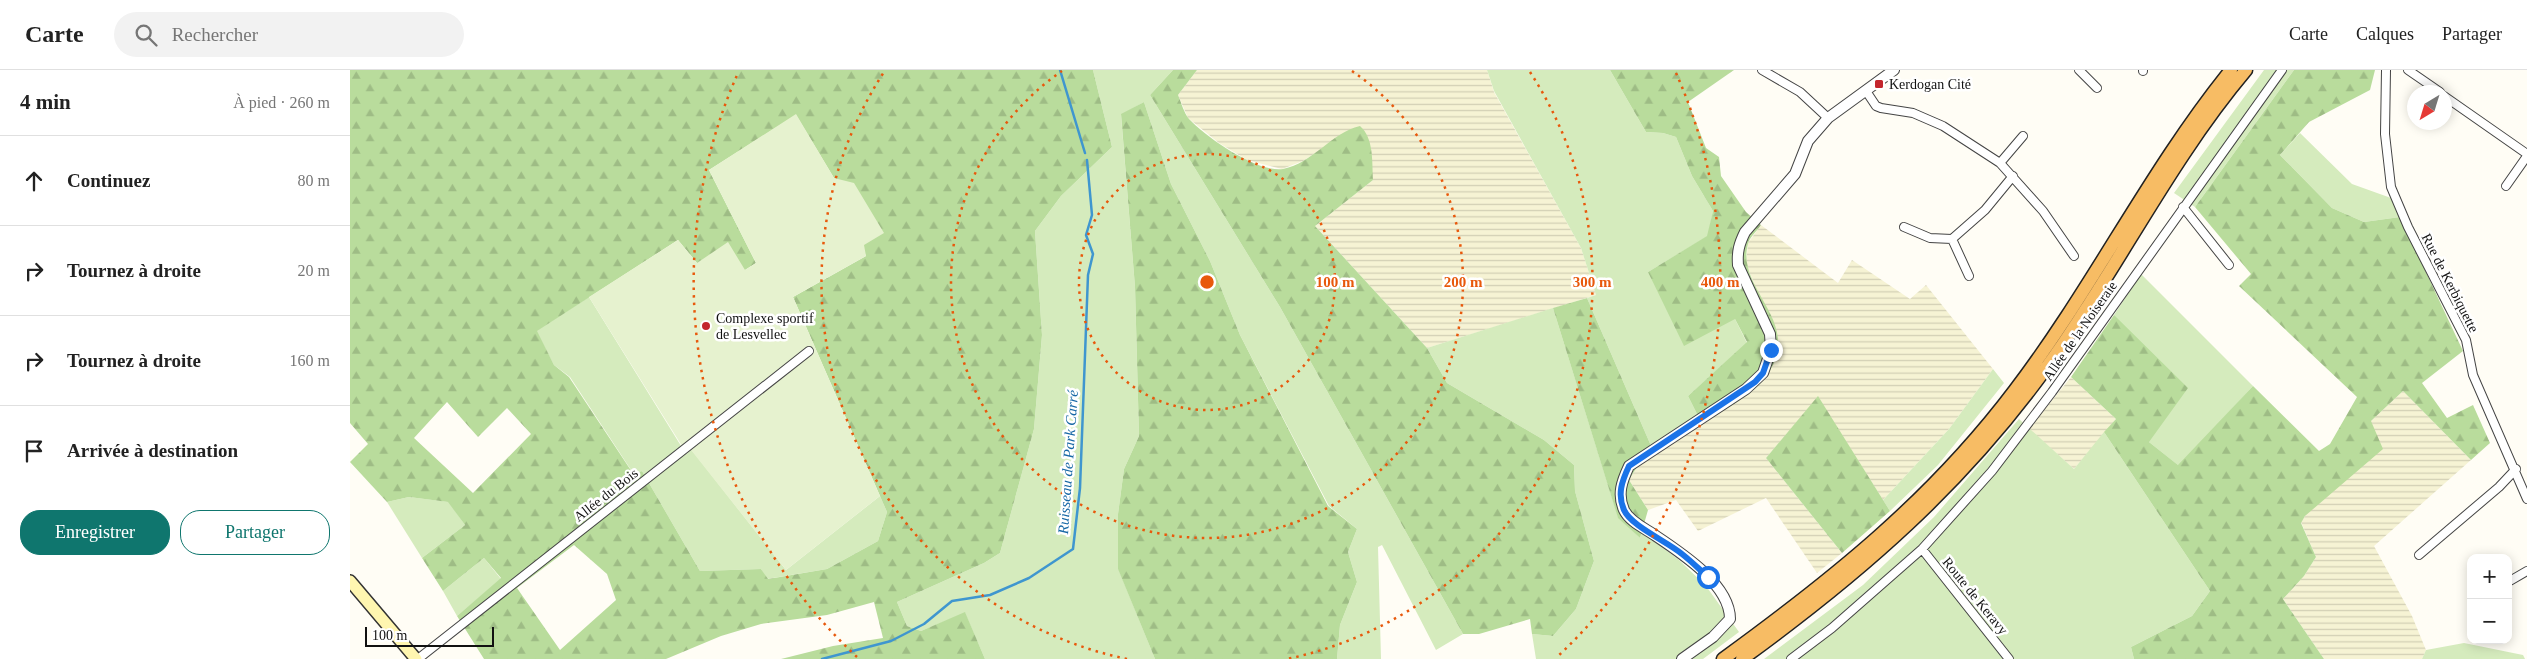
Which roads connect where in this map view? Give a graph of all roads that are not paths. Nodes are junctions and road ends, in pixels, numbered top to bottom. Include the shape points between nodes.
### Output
1 (1762, 70) edge
2 (1894, 70) edge
3 (2079, 70) edge
4 (2231, 70) edge
5 (2246, 70) edge
6 (2282, 70) edge
7 (2386, 70) edge
8 (2408, 70) edge
9 (2430, 85) edge
10 (2097, 88) dead end
11 (1866, 91) junction
12 (2452, 102) edge
13 (1828, 118) junction
14 (2023, 136) dead end
15 (2527, 155) edge
16 (2000, 163) junction
17 (2013, 176) junction
18 (2506, 186) dead end
19 (2183, 207) junction
20 (1904, 227) dead end
21 (1952, 240) junction
22 (2074, 256) dead end
23 (2229, 264) dead end
24 (1969, 276) dead end
25 (810, 351) dead end
26 (2516, 469) junction
27 (2527, 499) edge
28 (1922, 549) junction
29 (2419, 555) dead end
30 (2527, 571) edge
31 (2512, 580) edge
32 (350, 581) edge
33 (418, 659) edge
34 (1682, 659) edge
35 (1723, 659) edge
36 (1742, 659) edge
37 (1791, 659) edge
38 (2009, 659) edge

1 - 13 street via 1800,92
2 - 11 street
3 - 10 street
4 - 35 highway via 2182,138 2048,346 2010,398 1961,455 1860,554 1803,601
5 - 36 highway via 2203,127 2050,363 1989,440 1943,491 1883,549 1818,603
6 - 19 street, Allée de la Noiseraie
7 - 26 street, Rue de Kerbiquette via 2385,134 2391,187 2466,340 2473,374
8 - 9 street
11 - 13 street
11 - 16 street via 1876,106 1913,113 1943,126
12 - 15 street
13 - 34 street via 1808,141 1795,174 1739,243 1738,265 1770,334 1771,350 1763,373 1746,390 1629,466 1622,482 1620,497 1624,512 1708,577 1730,607 1730,619 1713,637
14 - 16 street
15 - 18 street
16 - 17 street
17 - 21 street via 1985,210
17 - 22 street via 2044,211
19 - 23 street
19 - 28 street, Allée de la Noiseraie via 2004,455
20 - 21 street via 1930,238
21 - 24 street
25 - 33 street, Allée du Bois
26 - 27 street, Rue de Kerbiquette
26 - 29 street
28 - 37 street, Allée de la Noiseraie via 1878,590
28 - 38 street, Route de Keravy
30 - 31 street
32 - 33 main road

